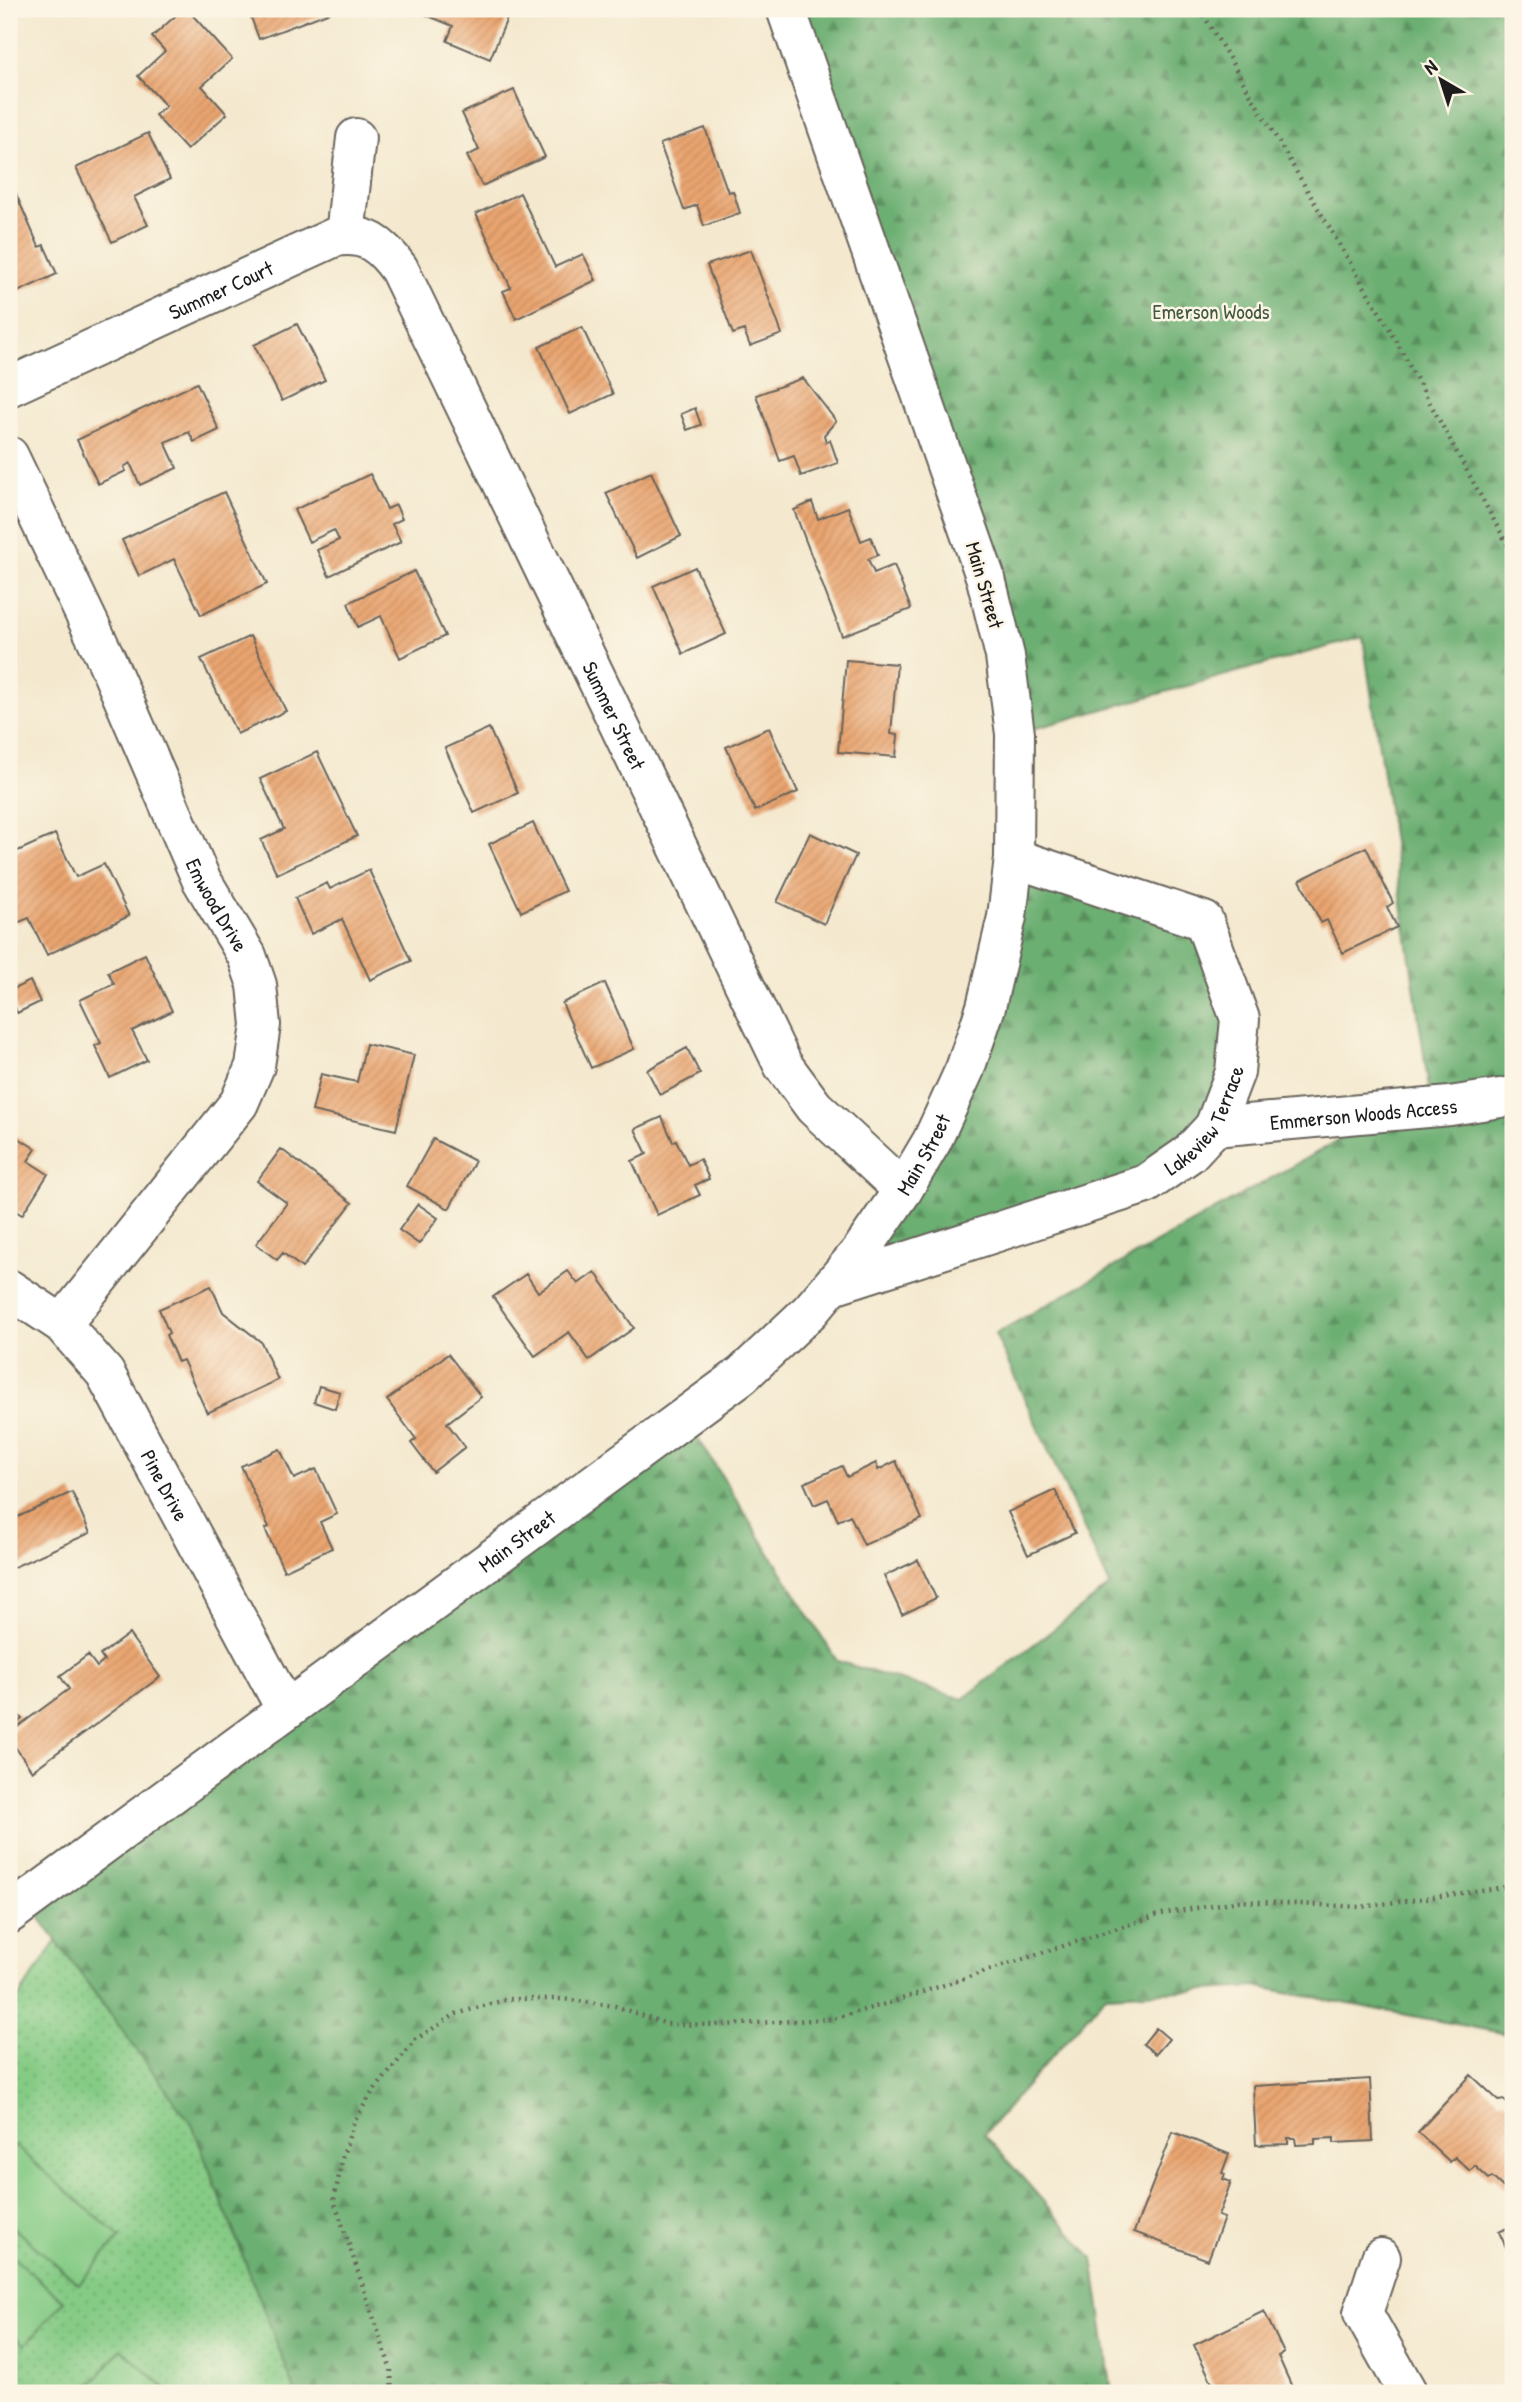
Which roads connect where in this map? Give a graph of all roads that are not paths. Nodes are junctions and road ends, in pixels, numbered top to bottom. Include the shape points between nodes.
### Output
1 (786, 9) edge
2 (356, 138) dead end
3 (345, 235) junction
4 (9, 387) edge
5 (9, 456) edge
6 (1014, 858) junction
7 (1513, 1096) edge
8 (1214, 1128) junction
9 (904, 1191) junction
10 (833, 1285) junction
11 (9, 1289) edge
12 (62, 1324) junction
13 (286, 1710) junction
14 (13, 1904) edge
15 (1381, 2258) dead end
16 (1408, 2393) edge

1 - 6 street, Main Street via 986,579 1005,656 1015,734
2 - 3 street
3 - 4 street, Summer Court
3 - 9 street, Summer Street via 367,239 386,251 399,269 783,1065 814,1107
5 - 12 street, Emwood Drive via 107,661 201,880 247,956 257,985 261,1026 255,1066 239,1103
6 - 8 street, Lakeview Terrace via 1204,920 1240,1019 1235,1072
6 - 9 street, Main Street via 1007,917 986,1007 965,1069
7 - 8 street, Emmerson Woods Access
8 - 10 street, Lakeview Terrace via 1189,1154 1146,1184
9 - 10 street, Main Street
10 - 13 street, Main Street via 742,1375
11 - 12 street, Pine Drive
12 - 13 street, Pine Drive via 106,1373
13 - 14 street, Main Street
15 - 16 street via 1363,2312

